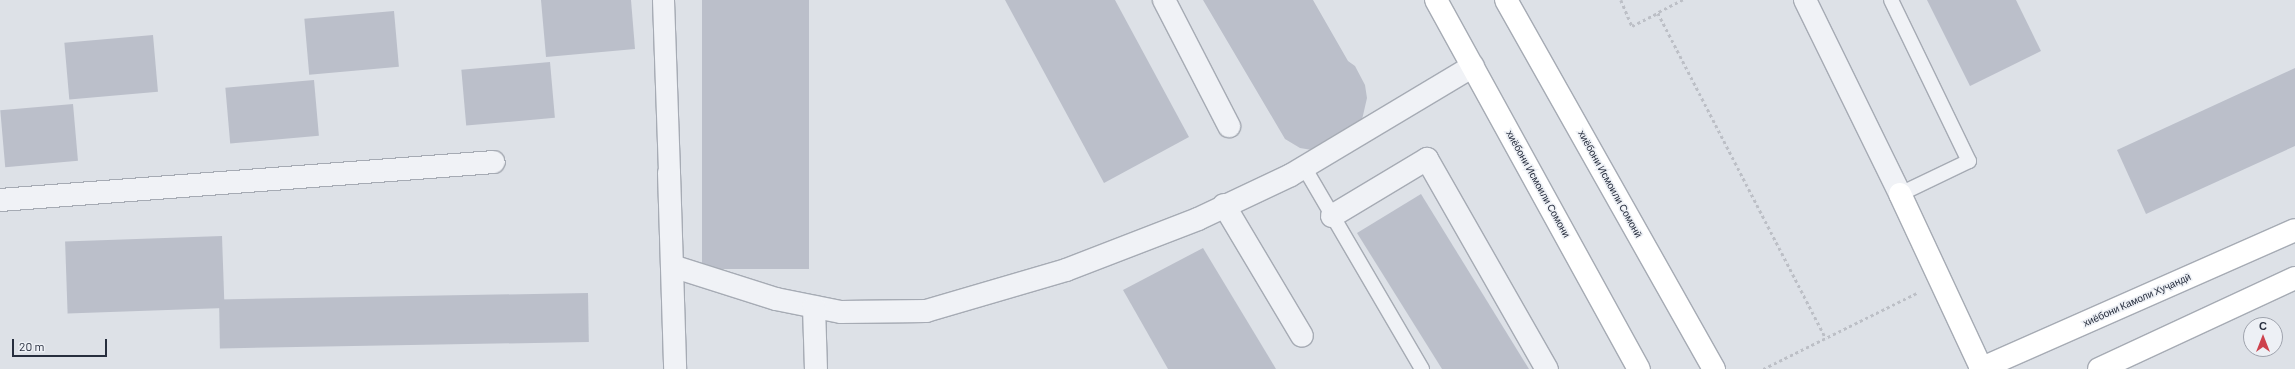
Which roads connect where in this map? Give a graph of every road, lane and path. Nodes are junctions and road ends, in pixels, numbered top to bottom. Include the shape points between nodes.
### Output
1 (663, 0) edge
2 (1164, 0) edge
3 (1436, 0) edge
4 (1506, 0) edge
5 (1620, 0) edge
6 (1683, 0) edge
7 (1805, 0) edge
8 (1891, 0) edge
9 (1658, 13) junction
10 (1473, 66) junction
11 (1229, 126) dead end
12 (494, 162) dead end
13 (1304, 167) junction
14 (669, 173) joint
15 (1900, 194) junction
16 (0, 200) edge
17 (1224, 206) junction
18 (1332, 216) junction
19 (2295, 230) edge
20 (672, 266) junction
21 (2295, 278) edge
22 (1941, 281) junction
23 (814, 307) junction
24 (1302, 336) dead end
25 (1826, 338) junction
26 (2106, 368) edge
27 (675, 369) edge
28 (816, 369) edge
29 (1422, 369) edge
30 (1547, 369) edge
31 (1639, 369) edge
32 (1714, 369) edge
33 (1763, 369) edge
34 (1980, 369) edge

1 - 14 street
2 - 11 street
3 - 10 main road, хиёбони Исмоили Сомони
4 - 32 main road, хиёбони Исмоили Сомонӣ
5 - 9 path via 1632,26
6 - 9 path
7 - 15 street
8 - 15 lane via 1969,161
9 - 25 path
10 - 13 street
10 - 31 main road, хиёбони Исмоили Сомони
12 - 16 street
13 - 17 street via 1291,176
13 - 18 lane
14 - 20 street
15 - 22 main road
17 - 23 street via 1198,219 1066,270 926,311 841,312
17 - 24 street
18 - 29 lane
18 - 30 street via 1427,159
19 - 34 main road, хиёбони Камоли Хуҷандӣ
20 - 23 street via 776,299
20 - 27 street
21 - 26 main road
22 - 25 path
22 - 34 main road
23 - 28 street
25 - 33 path

